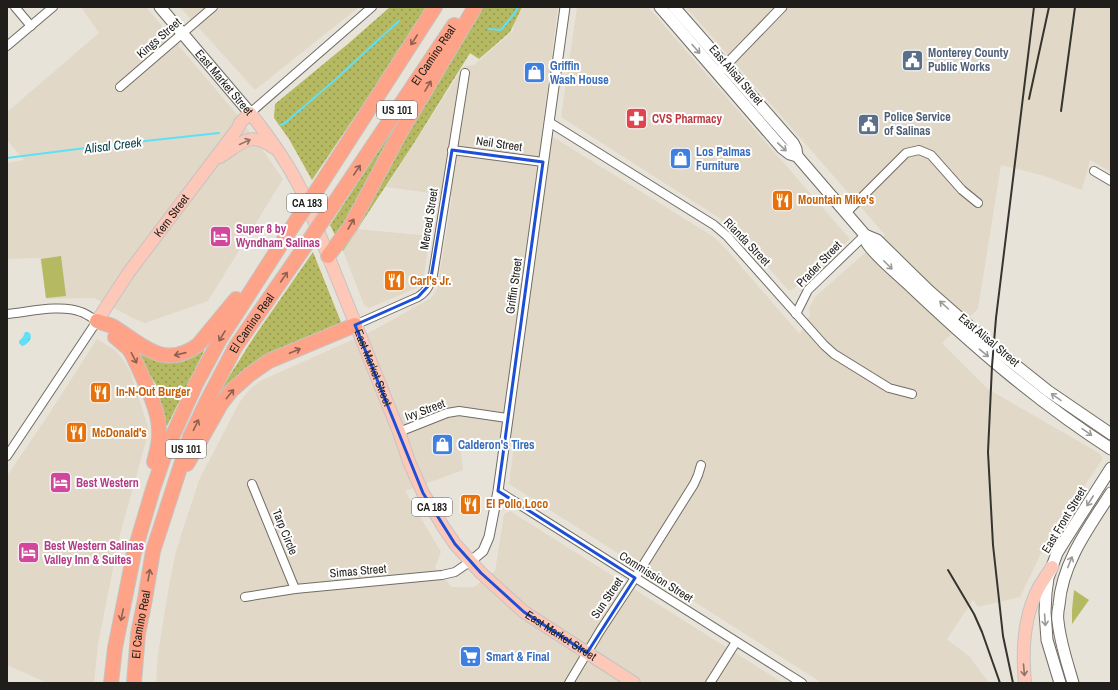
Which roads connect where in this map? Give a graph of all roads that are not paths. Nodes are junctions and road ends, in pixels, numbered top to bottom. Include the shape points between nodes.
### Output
1 (14, 7) edge
2 (53, 7) edge
3 (160, 7) edge
4 (213, 7) edge
5 (372, 7) edge
6 (435, 7) edge
7 (466, 7) edge
8 (475, 7) edge
9 (565, 7) edge
10 (660, 7) edge
11 (674, 7) edge
12 (782, 7) edge
13 (30, 26) junction
14 (183, 33) junction
15 (7, 46) edge
16 (726, 65) junction
17 (465, 73) dead end
18 (717, 74) junction
19 (120, 87) dead end
20 (250, 113) junction
21 (549, 122) junction
22 (452, 150) junction
23 (279, 152) junction
24 (797, 156) junction
25 (213, 162) junction
26 (543, 162) junction
27 (1094, 171) dead end
28 (1111, 181) edge
29 (978, 203) dead end
30 (846, 213) junction
31 (865, 235) junction
32 (281, 244) junction
33 (328, 256) junction
34 (7, 314) edge
35 (796, 314) junction
36 (97, 321) junction
37 (355, 325) junction
38 (912, 394) dead end
39 (507, 418) junction
40 (399, 432) junction
41 (1111, 434) edge
42 (1111, 448) edge
43 (7, 456) edge
44 (701, 465) dead end
45 (1111, 468) edge
46 (252, 484) dead end
47 (174, 487) junction
48 (498, 491) junction
49 (1111, 493) edge
50 (144, 516) junction
51 (470, 561) junction
52 (1052, 567) junction
53 (635, 578) junction
54 (295, 589) junction
55 (245, 597) dead end
56 (736, 642) junction
57 (587, 653) junction
58 (112, 683) edge
59 (134, 683) edge
60 (569, 683) edge
61 (634, 683) edge
62 (710, 683) edge
63 (802, 683) edge
64 (1025, 683) edge
65 (1060, 683) edge
66 (1073, 683) edge

1 - 13 street
2 - 13 street
3 - 14 main road, East Market Street
4 - 14 street, Kings Street
5 - 20 street, Kern Street
6 -> 32 highway, El Camino Real / US 101, bridge
47 -> 7 highway, El Camino Real / US 101, bridge via 190,437 236,346
33 -> 8 highway via 350,227 400,134
9 - 21 street, Griffin Street
10 -> 18 main road, East Alisal Street
11 - 16 main road, East Alisal Street
12 - 16 street
13 - 15 street
14 - 19 street, Kings Street
14 - 20 main road, East Market Street
16 - 18 street
16 - 24 main road, East Alisal Street via 793,143
17 - 22 street, Merced Street
18 -> 24 main road, East Alisal Street via 782,148
20 - 23 main road, East Market Street / CA 183
20 - 25 main road, Kern Street
21 - 26 street, Griffin Street
21 - 35 street, Rianda Street via 714,225 732,241
22 - 26 street, Neil Street
22 - 37 street, Merced Street via 430,284 418,297
25 -> 23 main road via 244,141 253,138 264,141
23 - 33 main road, East Market Street / CA 183 via 304,196
24 - 30 main road, East Alisal Street
25 - 36 main road, Kern Street via 129,272
26 - 39 street, Griffin Street
27 - 28 street
29 - 30 street via 962,190 931,156 919,150 906,153
30 - 31 main road, East Alisal Street
31 - 35 street, Prader Street via 808,290
41 -> 31 main road, East Alisal Street via 1048,391 994,348 929,291 877,240
31 -> 42 main road, East Alisal Street via 866,242 880,258 967,339 1054,410
32 -> 36 highway via 202,341 190,351 176,355 159,355 111,326
32 -> 50 highway, El Camino Real / US 101 via 220,339 196,384 167,448
33 - 37 main road, East Market Street / CA 183
34 - 36 street via 60,308 82,312
35 - 38 street, Rianda Street via 834,354 889,388
36 - 43 street, Kern Street
36 -> 50 highway via 124,344 133,356 157,416 159,439 146,492
37 - 40 main road, East Market Street / CA 183
47 -> 37 highway via 221,404 239,383 269,361
39 - 40 street, Ivy Street via 459,411 447,413
39 - 48 street, Griffin Street
40 - 51 main road, East Market Street / CA 183 via 423,492 444,528
44 - 53 street, Sun Street via 694,484
45 -> 52 main road, East Front Street via 1057,553
46 - 54 street, Tarp Circle
59 -> 47 highway, El Camino Real / US 101 via 138,634 153,551
48 - 51 street, Griffin Street via 489,537 483,551
48 - 53 street, Commission Street
66 -> 49 main road, East Front Street via 1058,619 1062,584 1081,540
50 -> 58 highway, El Camino Real / US 101 via 115,648
51 - 54 street, Simas Street via 455,572 442,575
51 - 57 main road, East Market Street / CA 183 via 524,612
52 -> 64 main road via 1037,592 1025,628
52 -> 65 main road, East Front Street via 1046,593 1045,619 1047,640
53 - 56 street, Commission Street
53 - 57 street, Sun Street
54 - 55 street, Simas Street
56 - 62 street
56 - 63 street, Commission Street
57 - 60 street, Sun Street
57 - 61 main road, East Market Street / CA 183

